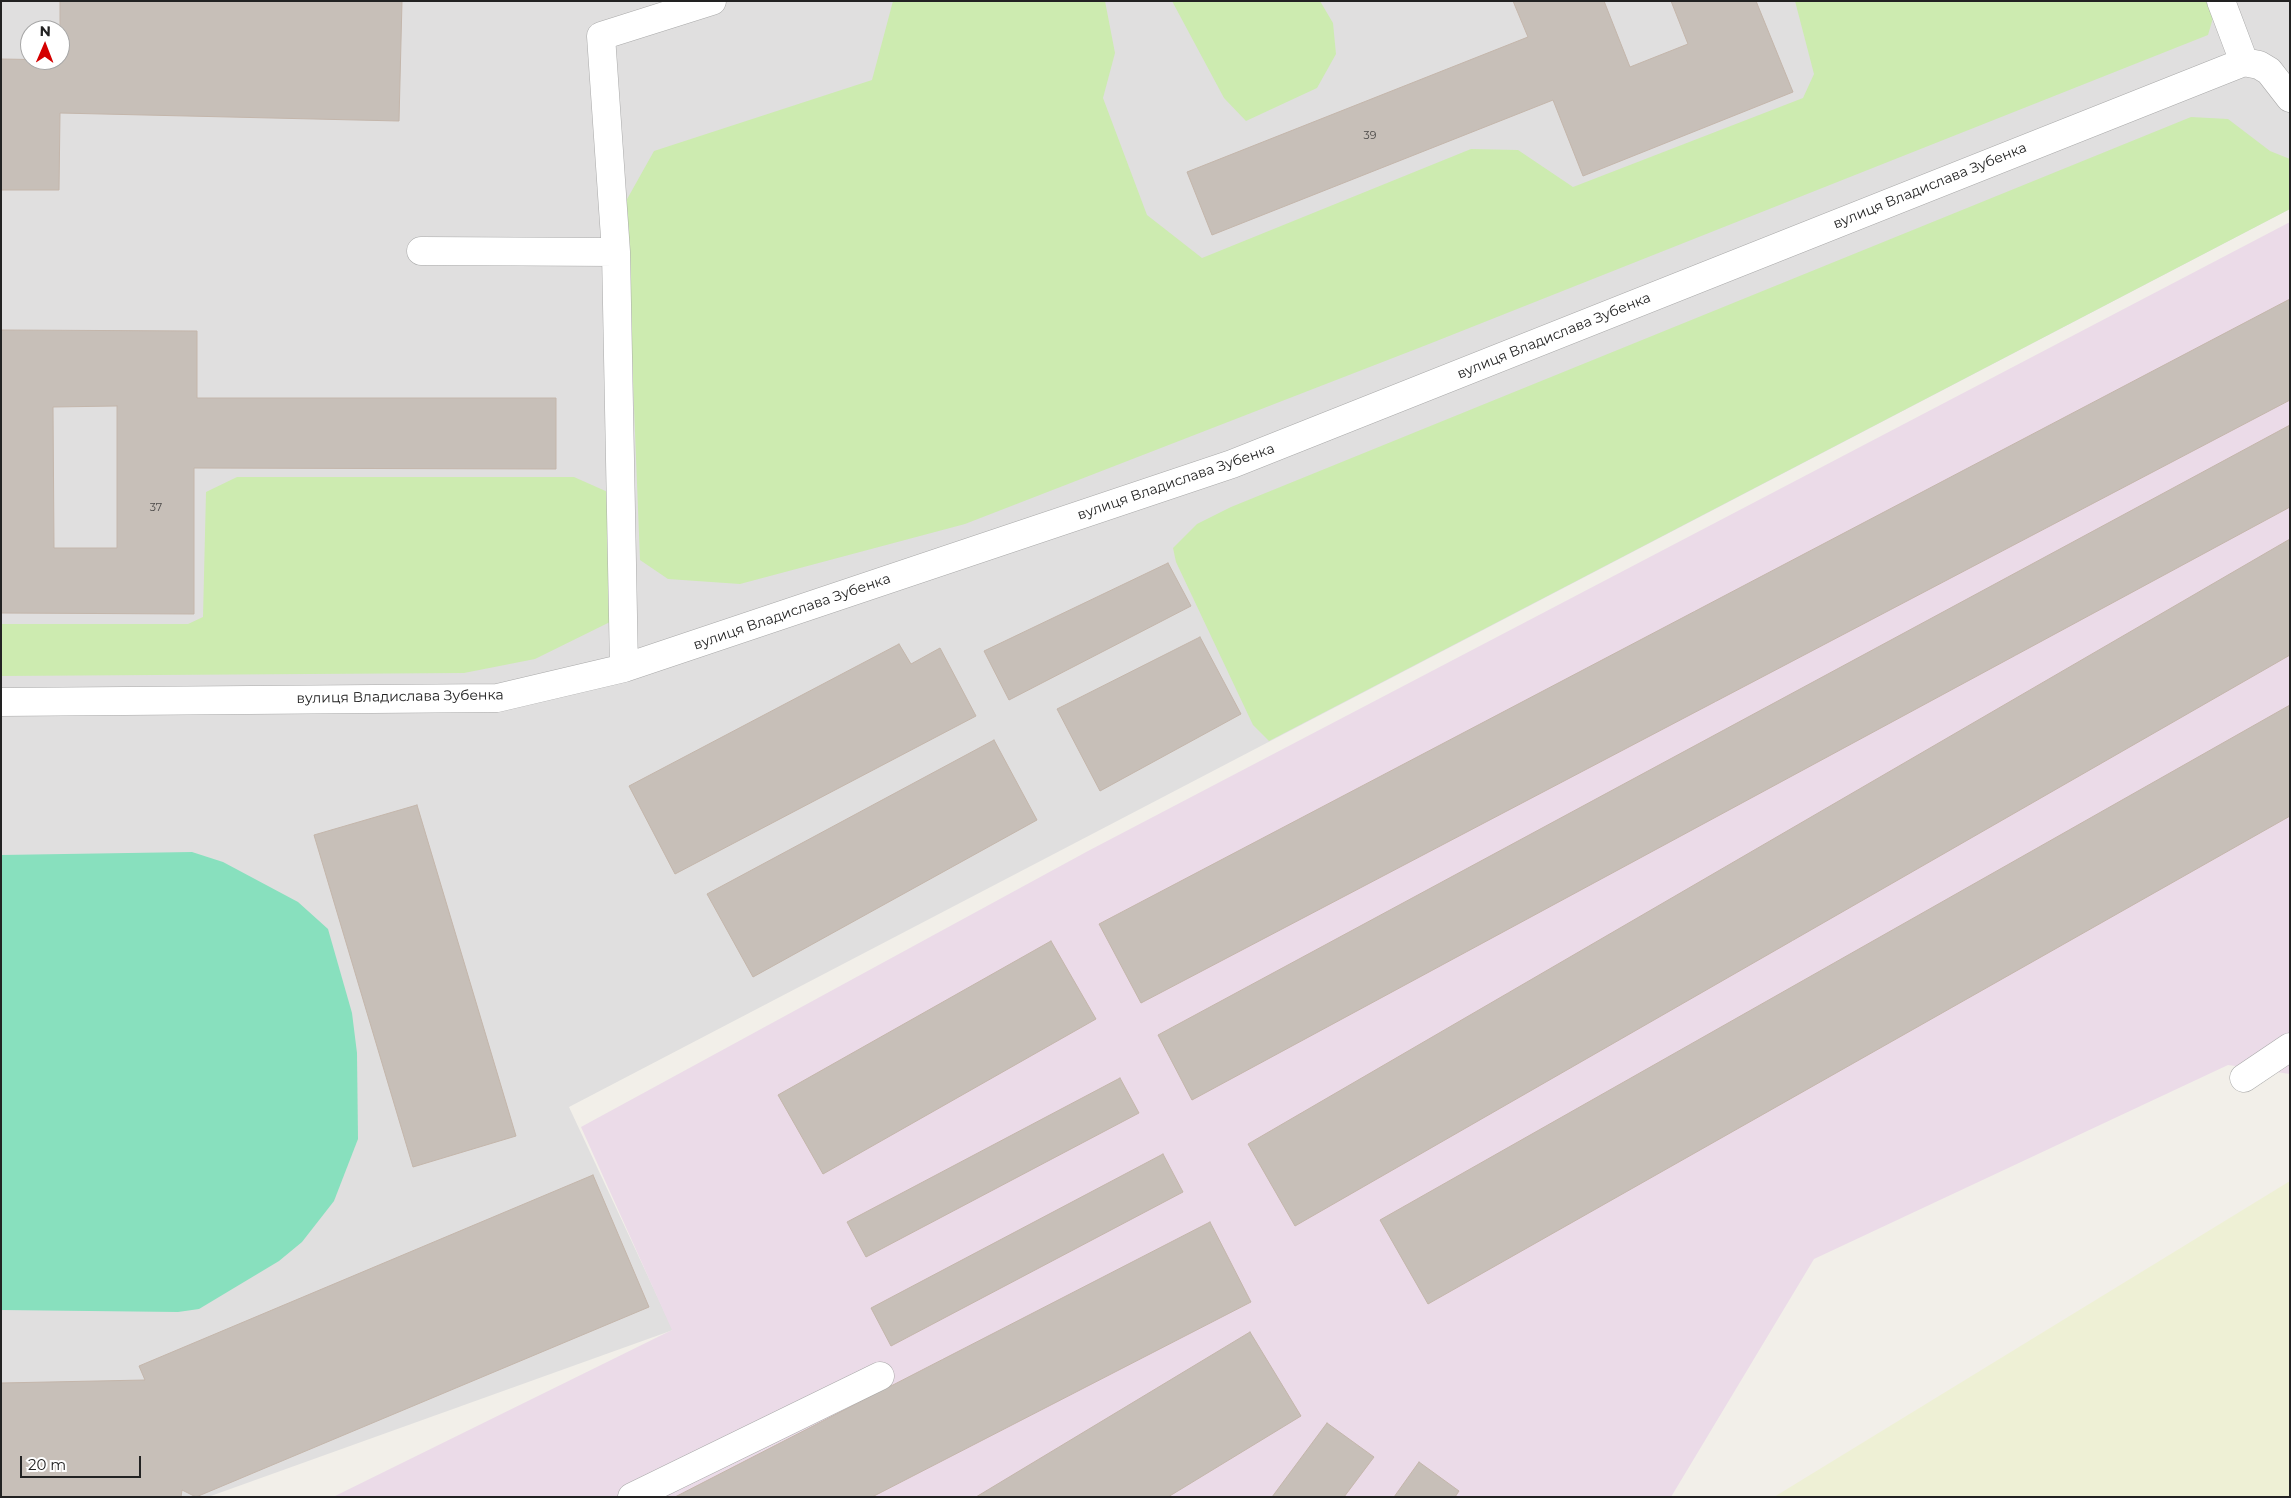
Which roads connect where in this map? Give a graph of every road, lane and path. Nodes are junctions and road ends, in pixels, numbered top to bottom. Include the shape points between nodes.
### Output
1 (712, 1) edge
2 (2221, 1) edge
3 (2244, 62) junction
4 (2290, 98) edge
5 (421, 251) dead end
6 (616, 252) junction
7 (624, 668) junction
8 (1, 702) edge
9 (2290, 1047) edge
10 (2244, 1078) dead end
11 (880, 1376) dead end
12 (632, 1497) edge

1 - 6 street via 601,36
2 - 3 street
3 - 4 street via 2259,64 2269,71
3 - 7 street, вулиця Владислава Зубенка via 1232,464
5 - 6 street
6 - 7 street
7 - 8 street, вулиця Владислава Зубенка via 497,698
9 - 10 street
11 - 12 street

